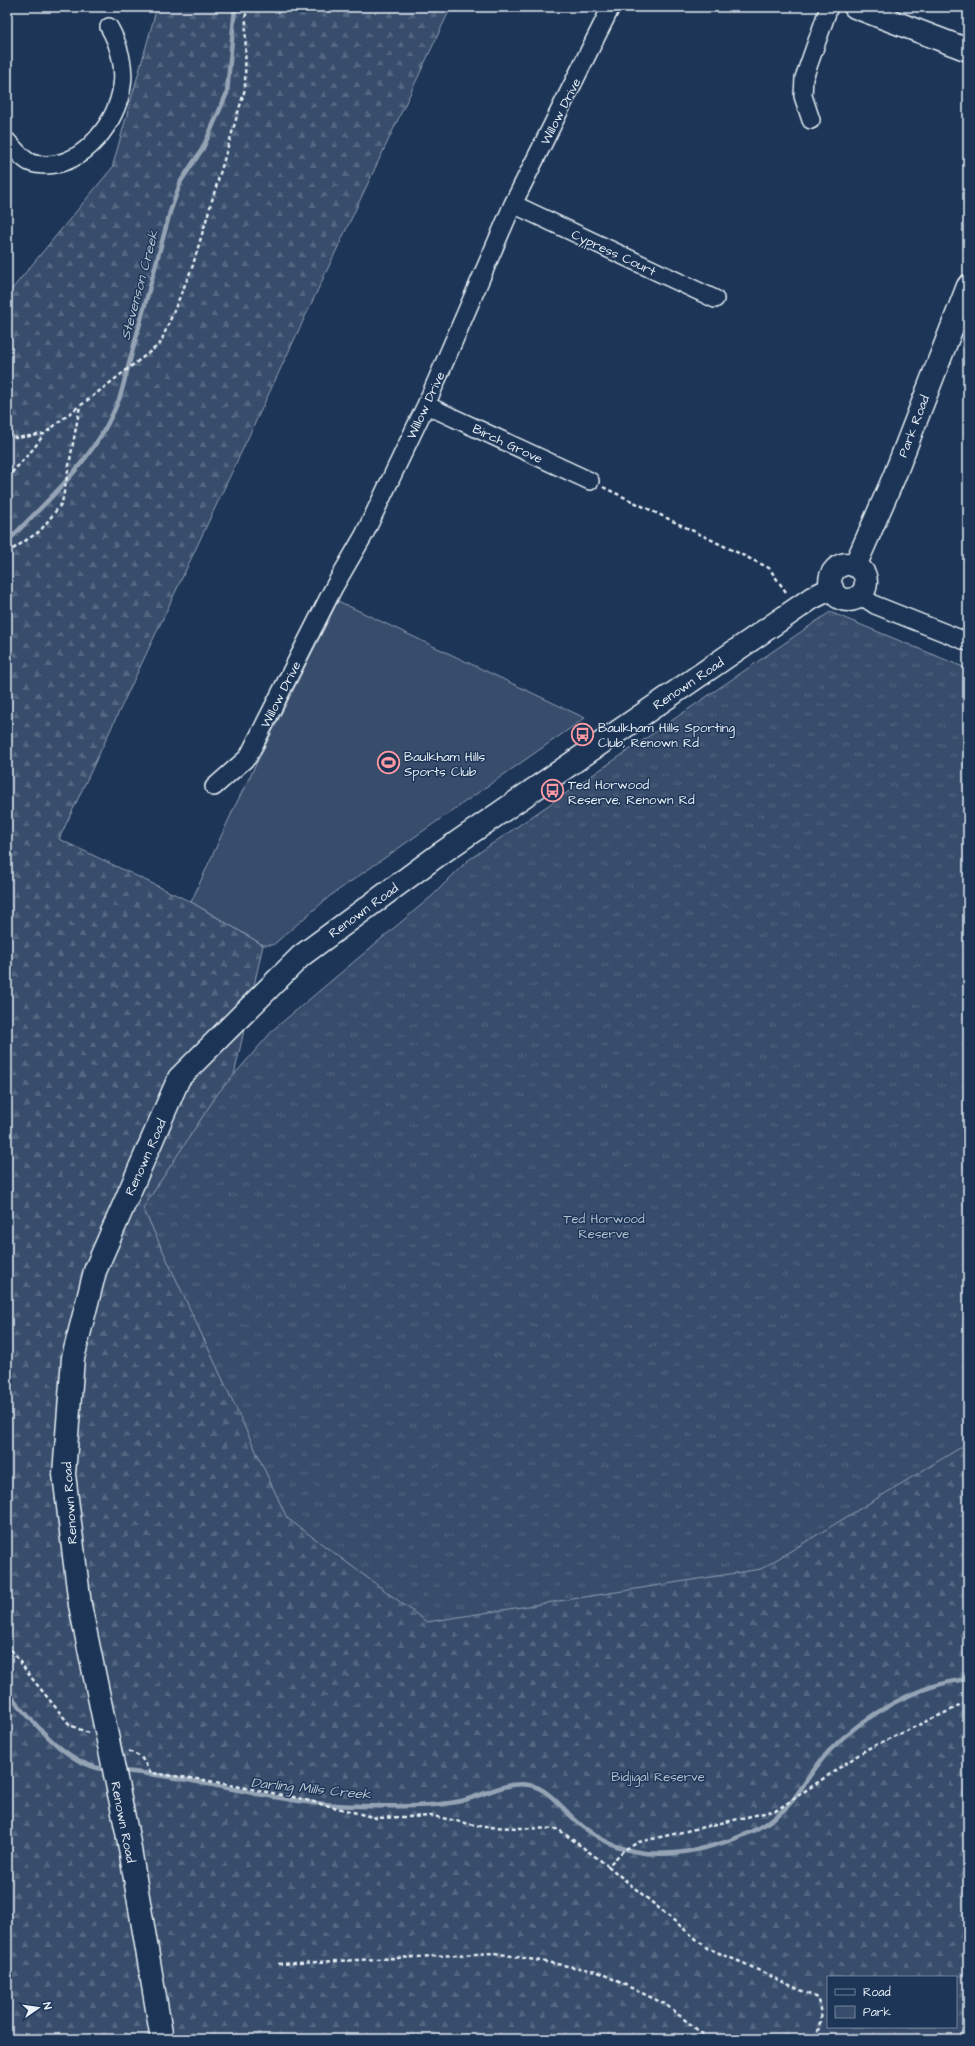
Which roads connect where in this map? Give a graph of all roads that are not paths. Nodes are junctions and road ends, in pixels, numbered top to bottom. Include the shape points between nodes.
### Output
1 (611, 7) edge
2 (829, 7) edge
3 (855, 7) edge
4 (109, 28) dead end
5 (968, 50) edge
6 (811, 120) dead end
7 (7, 141) edge
8 (513, 204) junction
9 (968, 286) edge
10 (715, 299) dead end
11 (426, 405) junction
12 (590, 481) road end
13 (855, 566) junction
14 (832, 588) junction
15 (860, 595) junction
16 (968, 642) edge
17 (214, 787) dead end
18 (162, 2039) edge

1 - 8 street, Willow Drive
2 - 6 street via 802,88
3 - 5 main road
4 - 7 street via 119,52 122,86 112,119 94,140 69,161 39,165 30,162
8 - 10 street, Cypress Court
8 - 11 street, Willow Drive
9 - 13 main road, Park Road via 891,483
11 - 12 street, Birch Grove
11 - 17 street, Willow Drive via 364,535 334,587 248,757
13 - 14 main road via 850,564 838,567 831,577
13 - 15 main road via 860,569 866,580
14 - 15 main road via 844,599 850,600
14 - 18 main road, Renown Road, bridge via 812,598 437,856 301,956 180,1078 95,1271 73,1358 64,1474 80,1605 128,1837
15 - 16 street via 875,605

